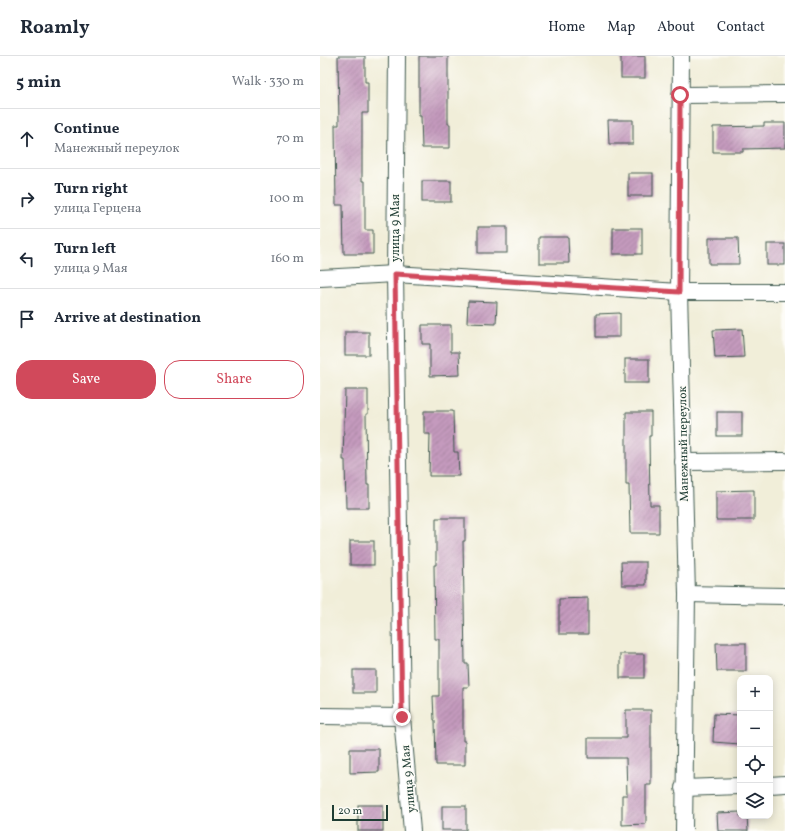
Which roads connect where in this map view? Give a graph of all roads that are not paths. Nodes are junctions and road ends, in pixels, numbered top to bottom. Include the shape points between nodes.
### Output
1 (397, 56) edge
2 (681, 56) edge
3 (785, 94) edge
4 (680, 95) junction
5 (395, 274) junction
6 (320, 278) edge
7 (679, 292) junction
8 (785, 292) edge
9 (683, 462) junction
10 (785, 462) edge
11 (687, 594) junction
12 (785, 596) edge
13 (320, 716) edge
14 (402, 717) junction
15 (785, 784) edge
16 (773, 785) edge
17 (737, 786) edge
18 (684, 788) junction
19 (412, 831) edge
20 (684, 831) edge

1 - 5 street, улица 9 Мая
2 - 4 street, Манежный переулок
3 - 4 street
4 - 7 street, Манежный переулок
5 - 6 street
5 - 7 street
5 - 14 street, улица 9 Мая
7 - 8 street
7 - 9 street, Манежный переулок
9 - 10 street
9 - 11 street, Манежный переулок
11 - 12 street
11 - 18 street, Манежный переулок
13 - 14 street
14 - 19 street, улица 9 Мая
15 - 16 street
17 - 18 street
18 - 20 street, Манежный переулок

